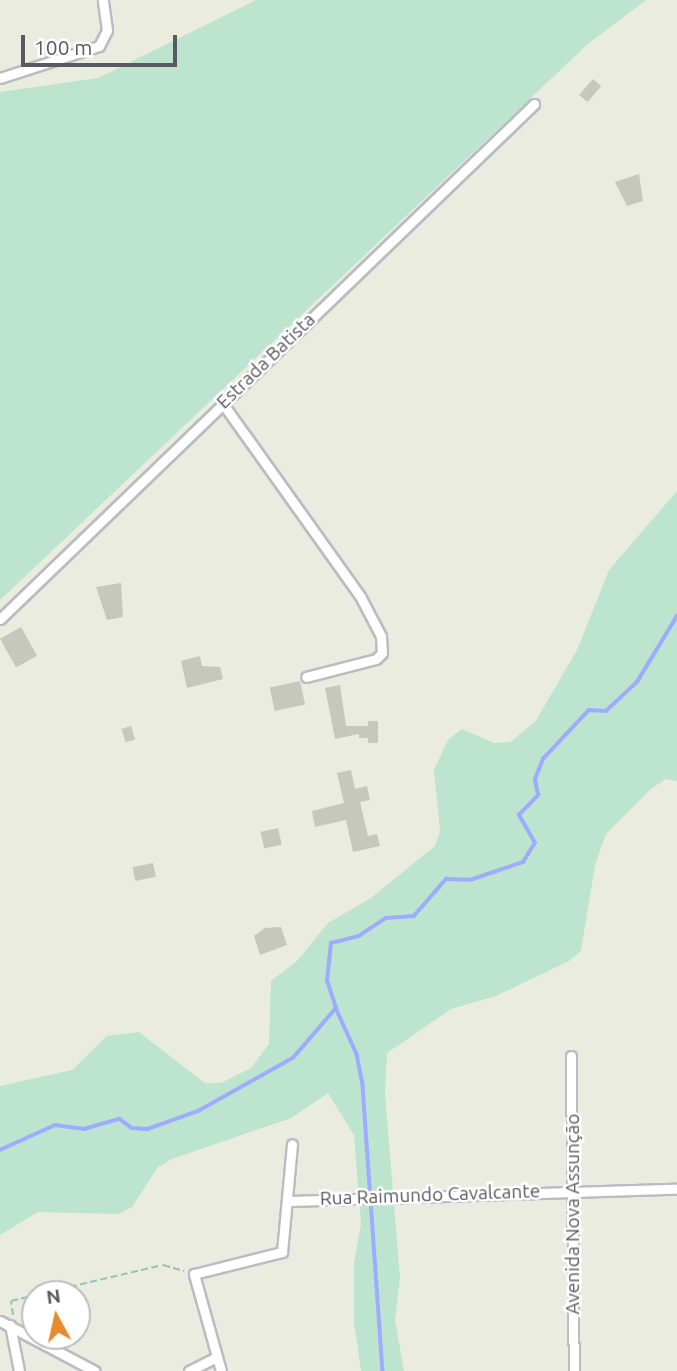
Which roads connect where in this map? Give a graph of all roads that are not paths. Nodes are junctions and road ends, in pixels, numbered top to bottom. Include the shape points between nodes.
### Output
1 (103, 0) edge
2 (0, 78) edge
3 (534, 104) dead end
4 (223, 404) junction
5 (0, 619) edge
6 (306, 677) dead end
7 (571, 1056) dead end
8 (292, 1144) dead end
9 (677, 1189) edge
10 (573, 1190) junction
11 (287, 1201) junction
12 (0, 1321) edge
13 (12, 1326) junction
14 (217, 1357) junction
15 (19, 1371) edge
16 (95, 1371) edge
17 (189, 1371) edge
18 (221, 1371) edge
19 (574, 1371) edge

1 - 2 street via 107,30 99,46
3 - 4 street, Estrada Batista
4 - 5 street, Estrada Batista
4 - 6 street via 378,626 383,650 379,657
7 - 10 street, Avenida Nova Assunção
8 - 11 street
9 - 10 street, Rua Raimundo Cavalcante
10 - 11 street, Rua Raimundo Cavalcante
10 - 19 street, Avenida Nova Assunção
11 - 14 street via 280,1254 194,1274
12 - 13 street
13 - 15 street
13 - 16 street
14 - 17 street
14 - 18 street

